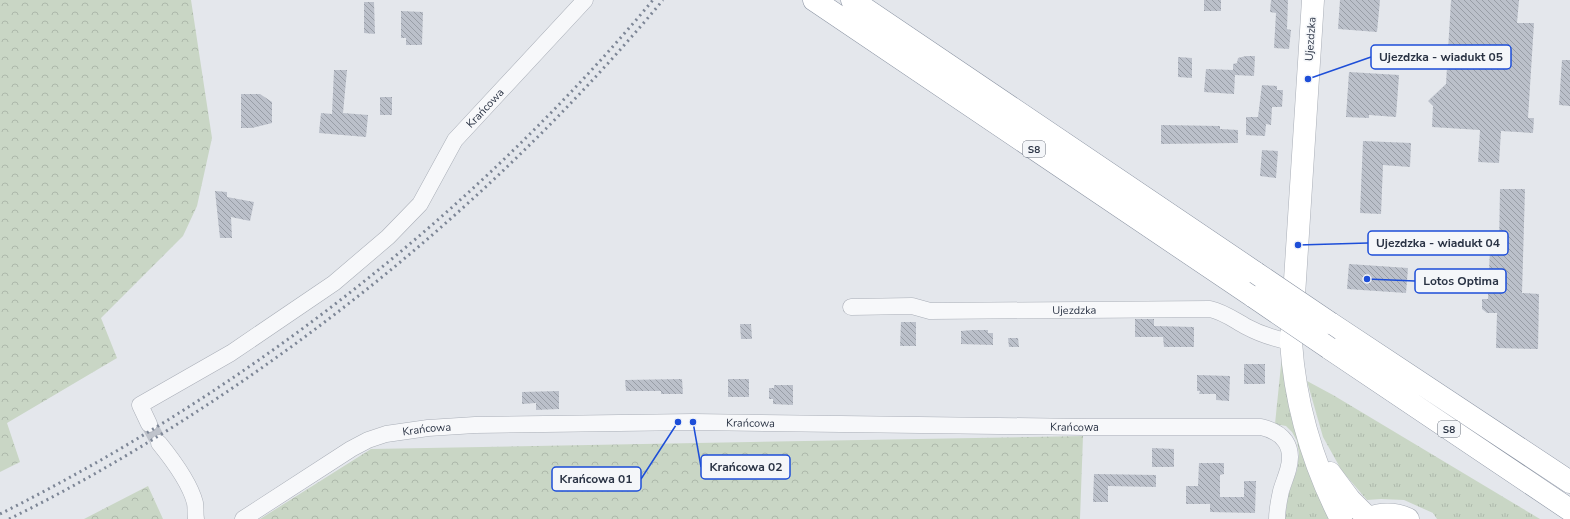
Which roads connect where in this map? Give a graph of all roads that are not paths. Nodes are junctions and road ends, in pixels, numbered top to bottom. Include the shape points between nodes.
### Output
1 (585, 0) edge
2 (814, 0) edge
3 (852, 0) edge
4 (1313, 0) edge
5 (851, 307) dead end
6 (1291, 342) junction
7 (149, 424) tunnel mouth
8 (1310, 440) junction
9 (159, 443) tunnel mouth
10 (1570, 482) edge
11 (1570, 510) edge
12 (196, 519) edge
13 (242, 519) edge
14 (1277, 519) edge
15 (1341, 519) edge
16 (1367, 519) edge
17 (1408, 519) edge

1 - 7 street, Krańcowa via 455,140 420,204 388,237 334,283 237,349 140,405
2 - 11 main road, S8, bridge
3 - 10 main road, S8, bridge
4 - 6 main road, Ujezdzka
5 - 6 street, Ujezdzka via 912,306 930,311 1210,309 1221,311 1262,333
6 - 8 main road, Ujezdzka via 1295,383
8 - 15 main road, Ujezdzka via 1325,484
8 - 16 main road, Ujezdzka via 1334,480
9 - 12 street via 184,479 195,503
13 - 14 street, Krańcowa via 351,449 386,434 475,425 693,422 1260,427 1281,435 1290,454
16 - 17 main road via 1389,514

